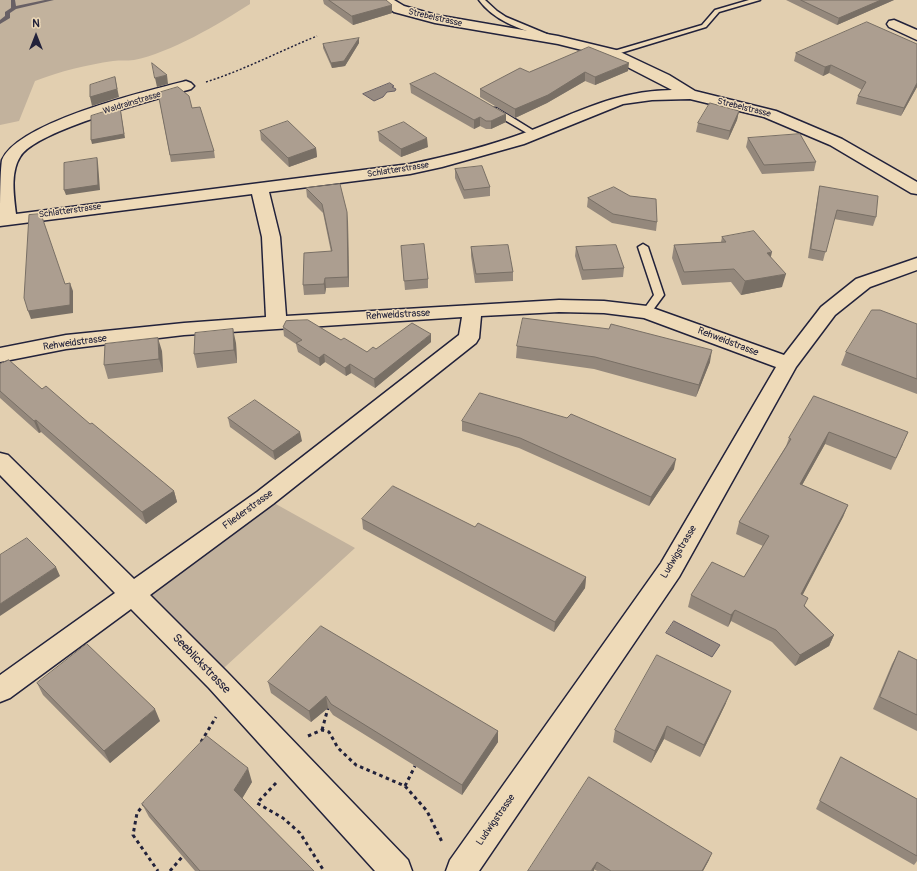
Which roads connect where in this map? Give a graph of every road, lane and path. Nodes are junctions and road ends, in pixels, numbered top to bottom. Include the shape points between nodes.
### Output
1 (385, 0) edge
2 (482, 0) edge
3 (756, 0) edge
4 (894, 24) dead end
5 (317, 36) dead end
6 (917, 36) edge
7 (558, 40) junction
8 (611, 53) junction
9 (186, 86) joint
10 (690, 94) junction
11 (489, 108) edge
12 (535, 134) junction
13 (258, 188) junction
14 (917, 189) edge
15 (4, 220) edge
16 (643, 247) dead end
17 (917, 264) edge
18 (472, 312) junction
19 (647, 312) junction
20 (276, 322) junction
21 (0, 355) edge
22 (788, 364) junction
23 (0, 460) edge
24 (132, 594) junction
25 (0, 690) edge
26 (328, 708) edge
27 (218, 714) dead end
28 (322, 730) junction
29 (305, 738) dead end
30 (199, 746) edge
31 (415, 766) edge
32 (281, 778) dead end
33 (405, 786) junction
34 (151, 799) edge
35 (446, 850) dead end
36 (182, 857) edge
37 (156, 870) edge
38 (170, 871) edge
39 (324, 871) edge
40 (397, 871) edge
41 (461, 871) edge

1 - 7 street, Strebelstrasse via 399,9 435,19
2 - 7 lane, Strebelstrasse via 497,14 520,26
3 - 8 lane, Strebelstrasse via 717,11 704,26
4 - 6 street
5 - 9 path via 227,76
7 - 8 street, Strebelstrasse
8 - 10 street, Strebelstrasse via 664,78
9 - 15 street, Waldrainstrasse via 65,123 29,139 14,151 8,168
10 - 12 street, Schlatterstrasse via 630,98 595,109
10 - 14 street, Strebelstrasse via 776,116 836,142
11 - 12 lane
12 - 13 street, Schlatterstrasse via 487,151 410,169
13 - 15 street, Schlatterstrasse
13 - 20 street via 263,200 272,250
16 - 19 lane via 659,295
17 - 22 street, Ludwigstrasse via 863,283 828,311
18 - 19 street, Rehweidstrasse via 559,306 604,307
18 - 20 street, Rehweidstrasse
18 - 24 street, Fliederstrasse via 469,338 265,498
19 - 22 street, Rehweidstrasse
20 - 21 street, Rehweidstrasse via 66,342
22 - 41 street, Ludwigstrasse via 670,570
23 - 24 street, Seeblickstrasse
24 - 25 street, Fliederstrasse
24 - 40 street, Seeblickstrasse via 218,680
26 - 28 path
27 - 30 path
28 - 29 path
28 - 33 path via 329,732 342,752 356,765
31 - 33 path
32 - 39 path via 257,803 283,818 300,833
33 - 35 path via 427,811
34 - 37 path via 141,807 135,817 133,835
36 - 38 path

